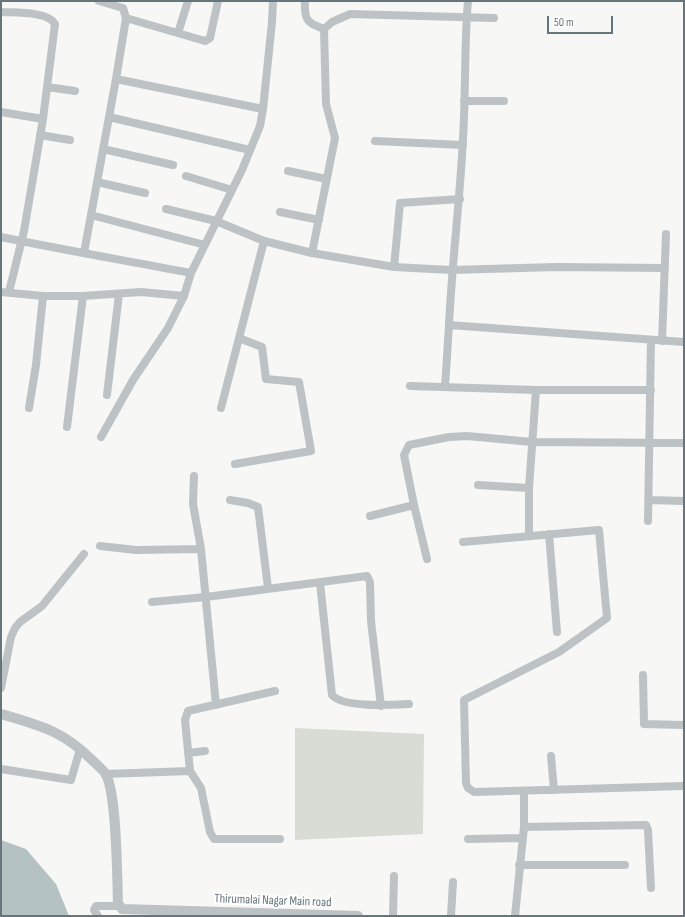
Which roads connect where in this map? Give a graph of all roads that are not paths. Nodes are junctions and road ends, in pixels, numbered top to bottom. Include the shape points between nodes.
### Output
1 (99, 1) edge
2 (188, 1) edge
3 (218, 1) edge
4 (273, 1) edge
5 (305, 1) edge
6 (468, 1) edge
7 (124, 4) edge
8 (1, 12) edge
9 (467, 17) junction
10 (126, 18) junction
11 (494, 18) dead end
12 (324, 29) junction
13 (178, 33) junction
14 (116, 79) junction
15 (47, 87) junction
16 (75, 91) dead end
17 (464, 101) junction
18 (504, 102) dead end
19 (263, 109) junction
20 (1, 112) edge
21 (109, 117) junction
22 (43, 119) junction
23 (40, 135) junction
24 (70, 140) dead end
25 (375, 141) dead end
26 (463, 145) junction
27 (103, 149) junction
28 (250, 150) junction
29 (173, 165) dead end
30 (288, 171) dead end
31 (186, 176) dead end
32 (327, 179) junction
33 (97, 182) junction
34 (232, 190) junction
35 (145, 193) dead end
36 (460, 199) junction
37 (166, 209) dead end
38 (280, 212) dead end
39 (91, 215) junction
40 (319, 220) junction
41 (216, 221) junction
42 (666, 234) dead end
43 (1, 237) edge
44 (22, 241) junction
45 (264, 241) junction
46 (205, 245) junction
47 (84, 253) junction
48 (312, 253) junction
49 (394, 268) junction
50 (665, 268) junction
51 (451, 270) junction
52 (191, 273) junction
53 (5, 292) edge
54 (119, 294) junction
55 (43, 296) junction
56 (83, 296) junction
57 (184, 296) junction
58 (449, 325) junction
59 (239, 338) junction
60 (652, 340) junction
61 (662, 341) junction
62 (684, 342) edge
63 (410, 386) dead end
64 (445, 387) junction
65 (536, 390) junction
66 (651, 390) junction
67 (107, 395) dead end
68 (29, 408) dead end
69 (221, 408) dead end
70 (67, 428) dead end
71 (101, 437) dead end
72 (532, 442) junction
73 (650, 442) junction
74 (684, 443) edge
75 (235, 464) dead end
76 (194, 476) dead end
77 (478, 485) dead end
78 (529, 488) junction
79 (230, 500) dead end
80 (649, 500) junction
81 (684, 501) edge
82 (414, 505) junction
83 (370, 516) dead end
84 (648, 521) dead end
85 (549, 534) junction
86 (530, 536) junction
87 (463, 542) dead end
88 (100, 546) dead end
89 (202, 549) junction
90 (84, 554) dead end
91 (427, 559) dead end
92 (320, 583) junction
93 (268, 588) junction
94 (206, 597) junction
95 (152, 602) dead end
96 (557, 632) dead end
97 (643, 676) dead end
98 (1, 688) edge
99 (275, 691) dead end
100 (409, 704) dead end
101 (216, 705) junction
102 (381, 706) junction
103 (1, 714) edge
104 (684, 725) edge
105 (80, 749) junction
106 (205, 751) dead end
107 (188, 753) junction
108 (551, 756) dead end
109 (1, 769) edge
110 (190, 771) junction
111 (105, 774) junction
112 (684, 786) edge
113 (554, 790) junction
114 (524, 791) junction
115 (524, 827) junction
116 (522, 838) junction
117 (280, 839) dead end
118 (468, 839) dead end
119 (625, 865) dead end
120 (519, 869) junction
121 (394, 876) dead end
122 (453, 882) dead end
123 (651, 888) dead end
124 (120, 906) junction
125 (186, 914) edge
126 (98, 916) edge
127 (358, 916) edge
128 (393, 916) edge
129 (451, 916) edge
130 (515, 916) edge

1 - 7 street
2 - 13 street
3 - 13 street via 210,38 205,41
4 - 19 street
5 - 12 street via 304,14 308,22
6 - 9 street
7 - 10 street
8 - 15 street via 39,15 55,22
9 - 11 street
9 - 12 street via 350,14 332,22
9 - 17 street
10 - 13 street
10 - 14 street
12 - 32 street via 326,104 335,138
14 - 19 street
14 - 21 street
15 - 16 street
15 - 22 street
17 - 18 street
17 - 26 street
19 - 28 street via 260,126
20 - 22 street
21 - 27 street
21 - 28 street
22 - 23 street
23 - 24 street
23 - 44 street
25 - 26 street
26 - 36 street
27 - 29 street
27 - 33 street
28 - 34 street
30 - 32 street
31 - 34 street
32 - 40 street
33 - 35 street
33 - 39 street
34 - 41 street
36 - 49 street via 400,203
36 - 51 street
37 - 41 street
38 - 40 street
39 - 46 street
39 - 47 street
40 - 48 street
41 - 45 street
41 - 46 street
42 - 50 street
43 - 44 street
44 - 47 street
44 - 53 street
45 - 48 street
45 - 59 street
46 - 52 street
47 - 52 street
48 - 49 street
49 - 51 street
50 - 51 street via 556,267
50 - 61 street
51 - 58 street
52 - 57 street
53 - 55 street
54 - 56 street
54 - 57 street via 141,292
54 - 67 street
55 - 56 street
55 - 68 street
56 - 70 street
57 - 71 street via 168,328 133,380
58 - 60 street
58 - 64 street
59 - 69 street
59 - 75 street via 262,347 266,379 299,382 311,451
60 - 61 street
60 - 66 street
61 - 62 street
63 - 64 street
64 - 65 street
65 - 66 street
65 - 72 street
66 - 73 street
72 - 73 street
72 - 78 street
72 - 82 street via 467,436 409,445 404,455
73 - 74 street
73 - 80 street
76 - 89 street via 193,504
77 - 78 street
78 - 86 street
79 - 93 street via 258,507
80 - 81 street
80 - 84 street
82 - 83 street
82 - 91 street
85 - 86 street
85 - 96 street
85 - 114 street via 599,530 607,618 559,652 464,700 468,788 474,792
86 - 87 street
88 - 89 street via 136,550
89 - 94 street
90 - 98 street via 42,606 15,628
92 - 93 street
92 - 102 street via 332,695 337,700
92 - 102 street via 364,576 370,578 371,621
93 - 94 street
94 - 95 street
94 - 101 street
97 - 104 street via 644,724
99 - 101 street
100 - 102 street
101 - 107 street via 188,711
103 - 105 street via 60,734
105 - 109 street via 71,780
105 - 111 street
106 - 107 street
107 - 110 street
108 - 113 street
110 - 111 street
110 - 117 street via 201,788 214,840
111 - 124 street via 110,786 114,814
112 - 113 street
113 - 114 street
114 - 115 street
115 - 116 street
115 - 123 street via 646,825
116 - 118 street
116 - 120 street
119 - 120 street
120 - 130 street
121 - 128 street
122 - 129 street
124 - 125 street, Thirumalai Nagar Main road via 127,911
124 - 126 street via 96,906 94,910
125 - 127 street, Thirumalai Nagar Main road

